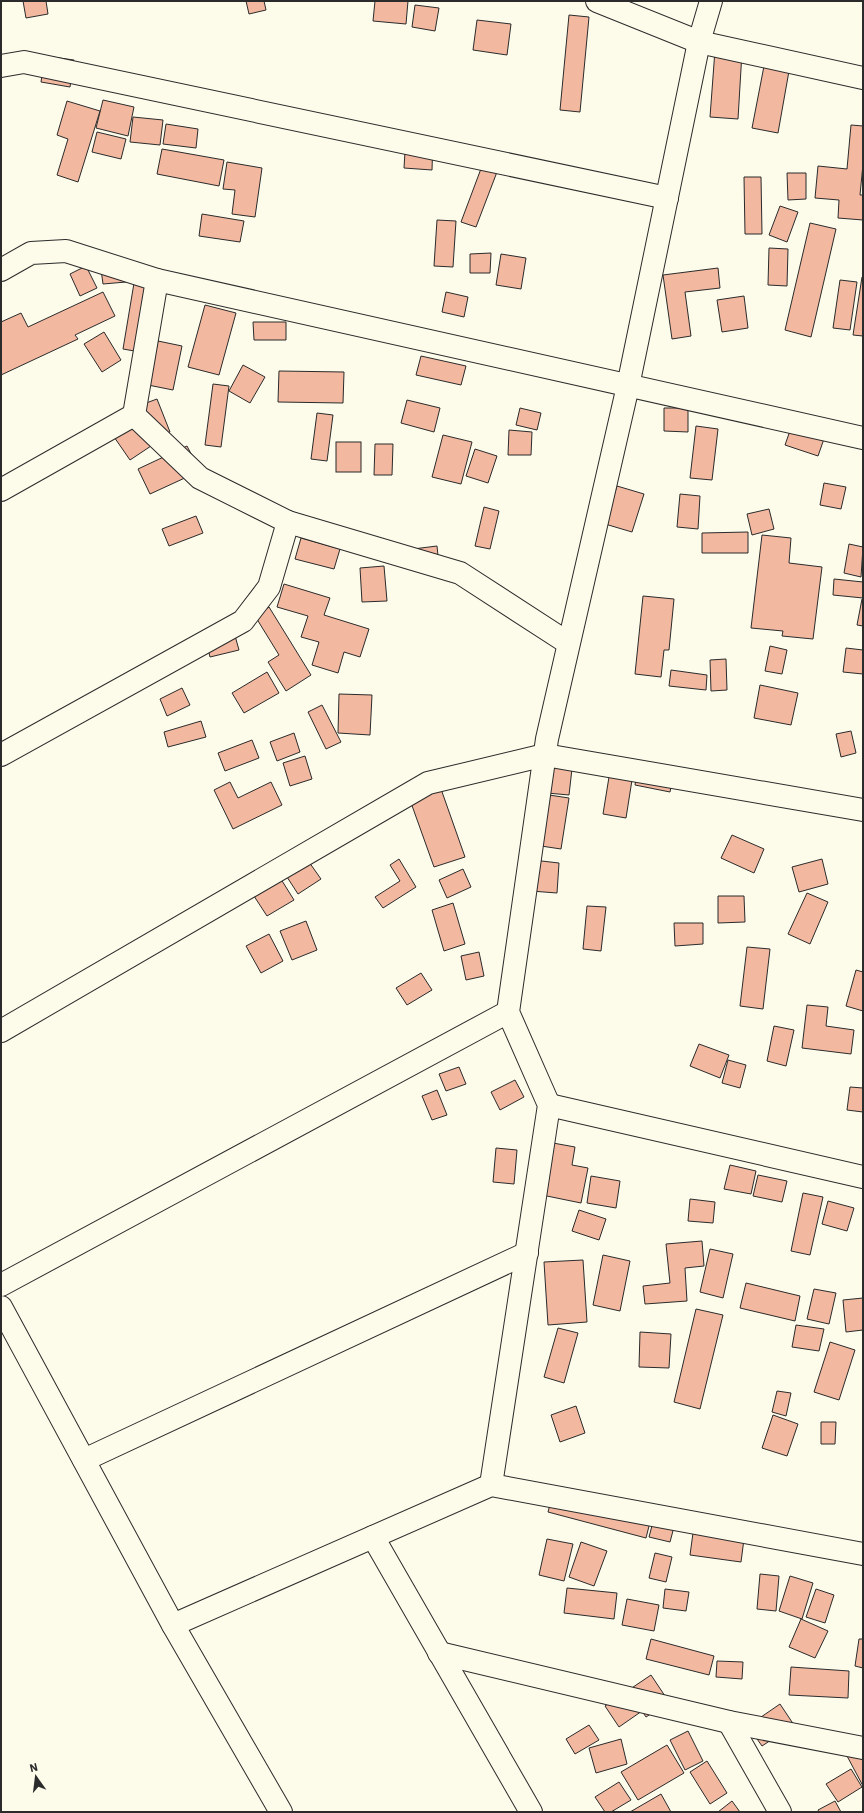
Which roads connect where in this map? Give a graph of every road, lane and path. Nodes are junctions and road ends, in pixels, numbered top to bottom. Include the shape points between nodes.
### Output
1 (597, 1) edge
2 (711, 1) edge
3 (699, 42) junction
4 (1, 66) edge
5 (863, 78) edge
6 (667, 198) junction
7 (1, 270) edge
8 (157, 280) junction
9 (628, 386) junction
10 (134, 415) junction
11 (863, 438) edge
12 (1, 490) edge
13 (288, 522) junction
14 (568, 643) junction
15 (1, 755) edge
16 (545, 755) junction
17 (863, 810) edge
18 (508, 1012) junction
19 (1, 1031) edge
20 (550, 1105) junction
21 (863, 1177) edge
22 (527, 1253) junction
23 (1, 1285) edge
24 (1, 1307) edge
25 (84, 1460) junction
26 (491, 1484) junction
27 (372, 1537) junction
28 (863, 1554) edge
29 (173, 1625) junction
30 (439, 1653) junction
31 (729, 1722) junction
32 (863, 1748) edge
33 (281, 1812) edge
34 (531, 1812) edge
35 (780, 1812) edge

1 - 3 street
2 - 3 street
3 - 5 street
3 - 6 street
4 - 6 street via 24,62
6 - 9 street
7 - 8 street via 31,253 66,251
8 - 9 street
8 - 10 street
9 - 11 street
9 - 14 street
10 - 12 street
10 - 13 street via 200,478
13 - 14 street via 460,573
13 - 15 street via 269,587 243,621
14 - 16 street
16 - 17 street
16 - 18 street
16 - 19 street via 428,783
18 - 20 street
18 - 23 street
20 - 21 street
20 - 22 street
22 - 25 street
22 - 26 street
24 - 25 street
25 - 29 street
26 - 27 street
26 - 28 street
27 - 29 street
27 - 30 street
29 - 33 street
30 - 31 street
30 - 34 street
31 - 32 street
31 - 35 street

